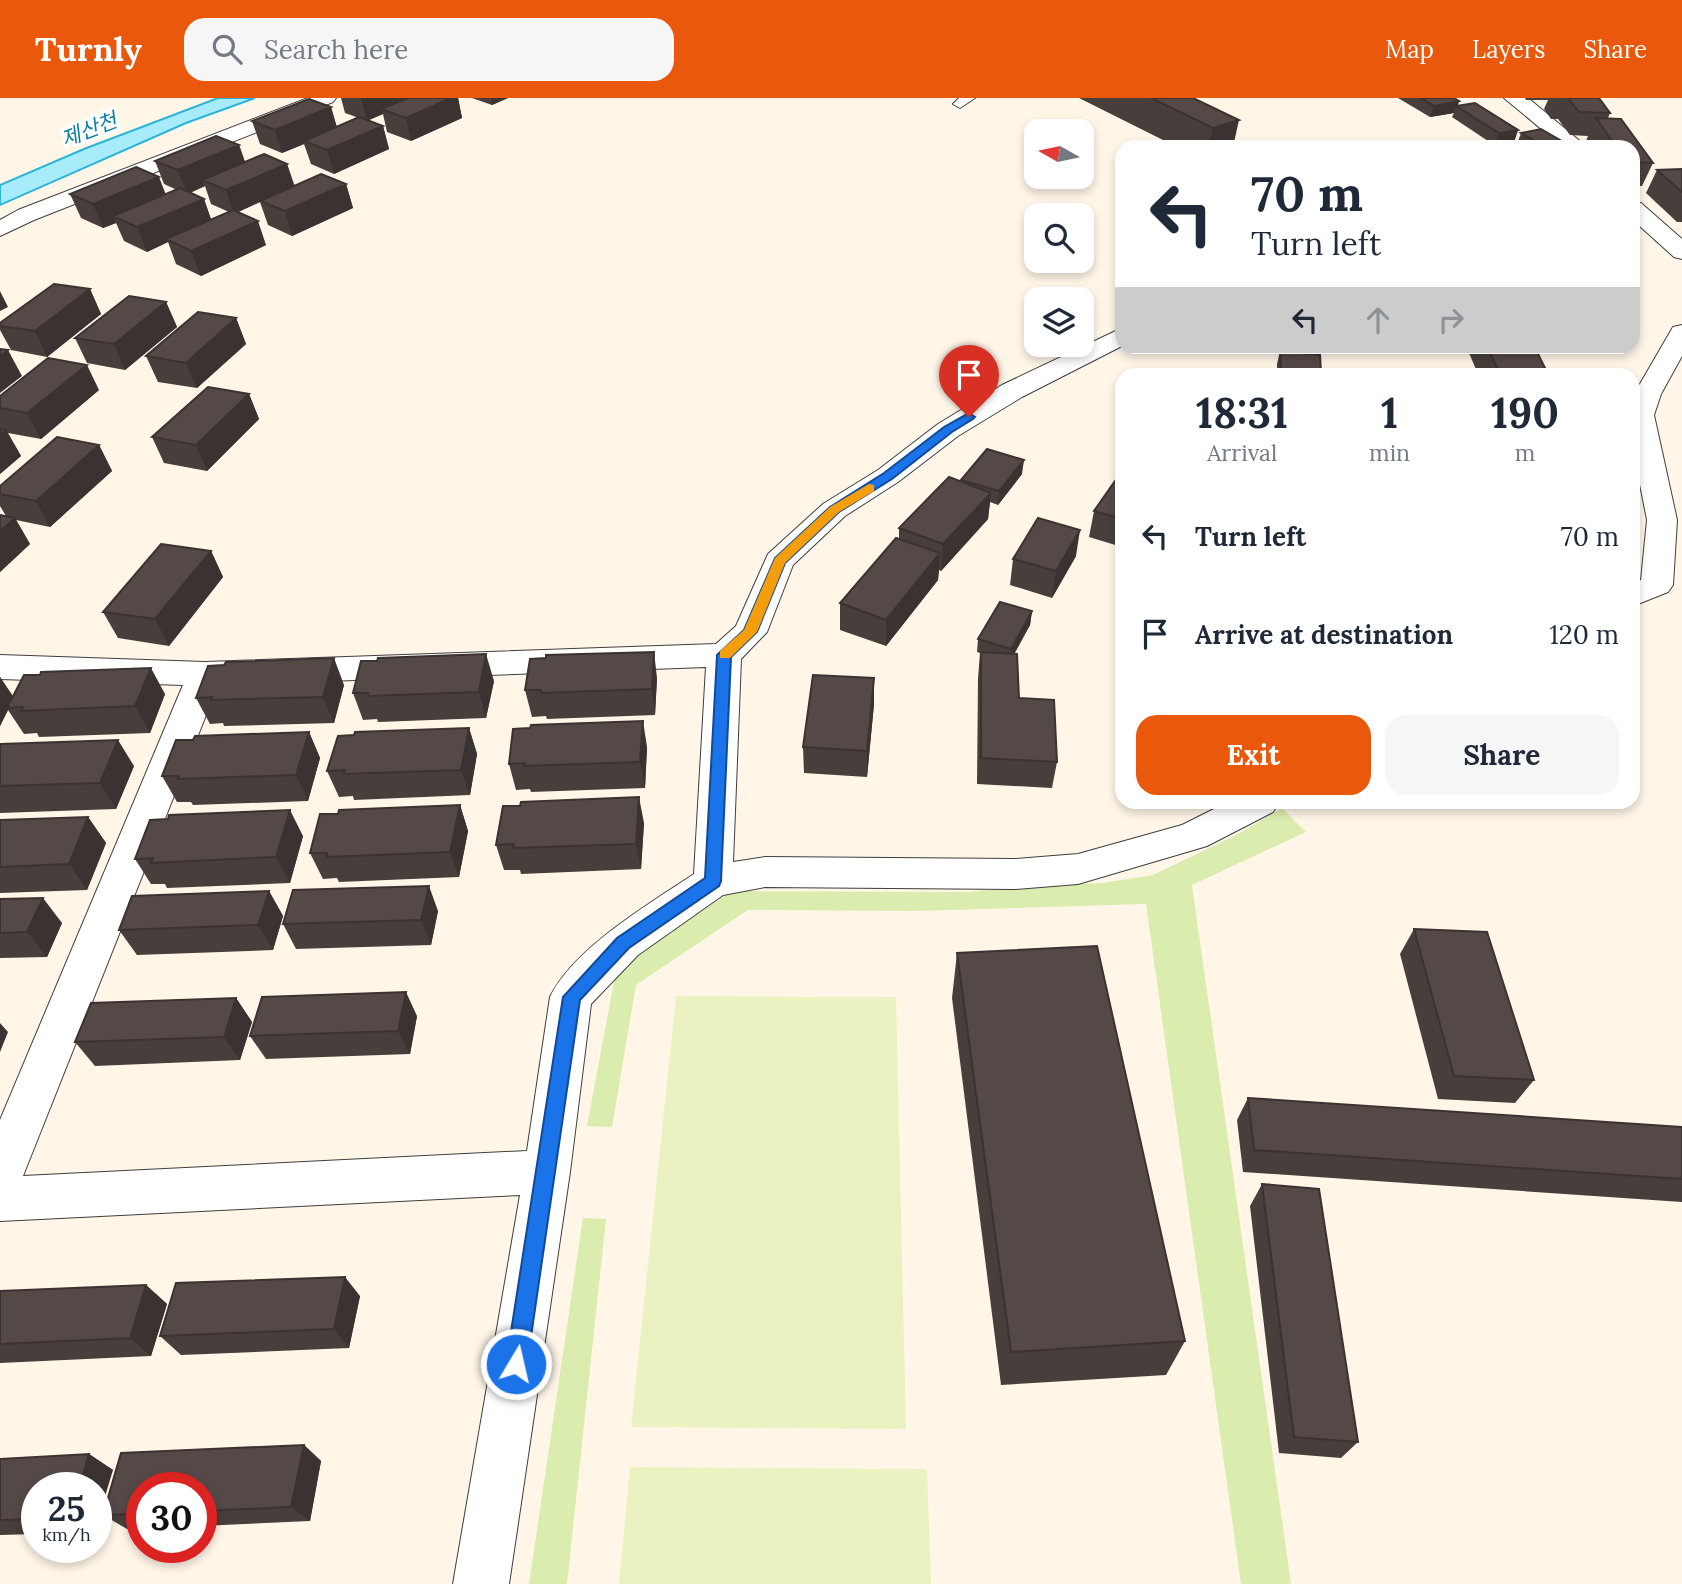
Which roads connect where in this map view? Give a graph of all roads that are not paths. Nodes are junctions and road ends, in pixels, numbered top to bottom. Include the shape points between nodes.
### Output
1 (326, 98) edge
2 (1514, 98) edge
3 (1568, 140) edge
4 (1640, 214) edge
5 (0, 229) edge
6 (1682, 252) edge
7 (1682, 332) edge
8 (1115, 340) edge
9 (1640, 415) edge
10 (1640, 415) edge
11 (1640, 593) edge
12 (724, 655) junction
13 (0, 667) edge
14 (205, 674) junction
15 (1246, 809) edge
16 (713, 881) junction
17 (547, 1172) junction
18 (0, 1175) edge
19 (0, 1199) edge
20 (481, 1584) edge

1 - 5 street
2 - 3 street
4 - 6 street
7 - 9 street
8 - 12 street via 1012,391 948,429 888,476 834,510 779,561 750,632
10 - 11 street via 1662,520 1657,585
12 - 14 street
12 - 16 street
13 - 14 street
14 - 18 street
15 - 16 street via 1194,836 1078,869 1015,874 765,872
16 - 17 street via 623,943 571,997
17 - 19 street
17 - 20 street

